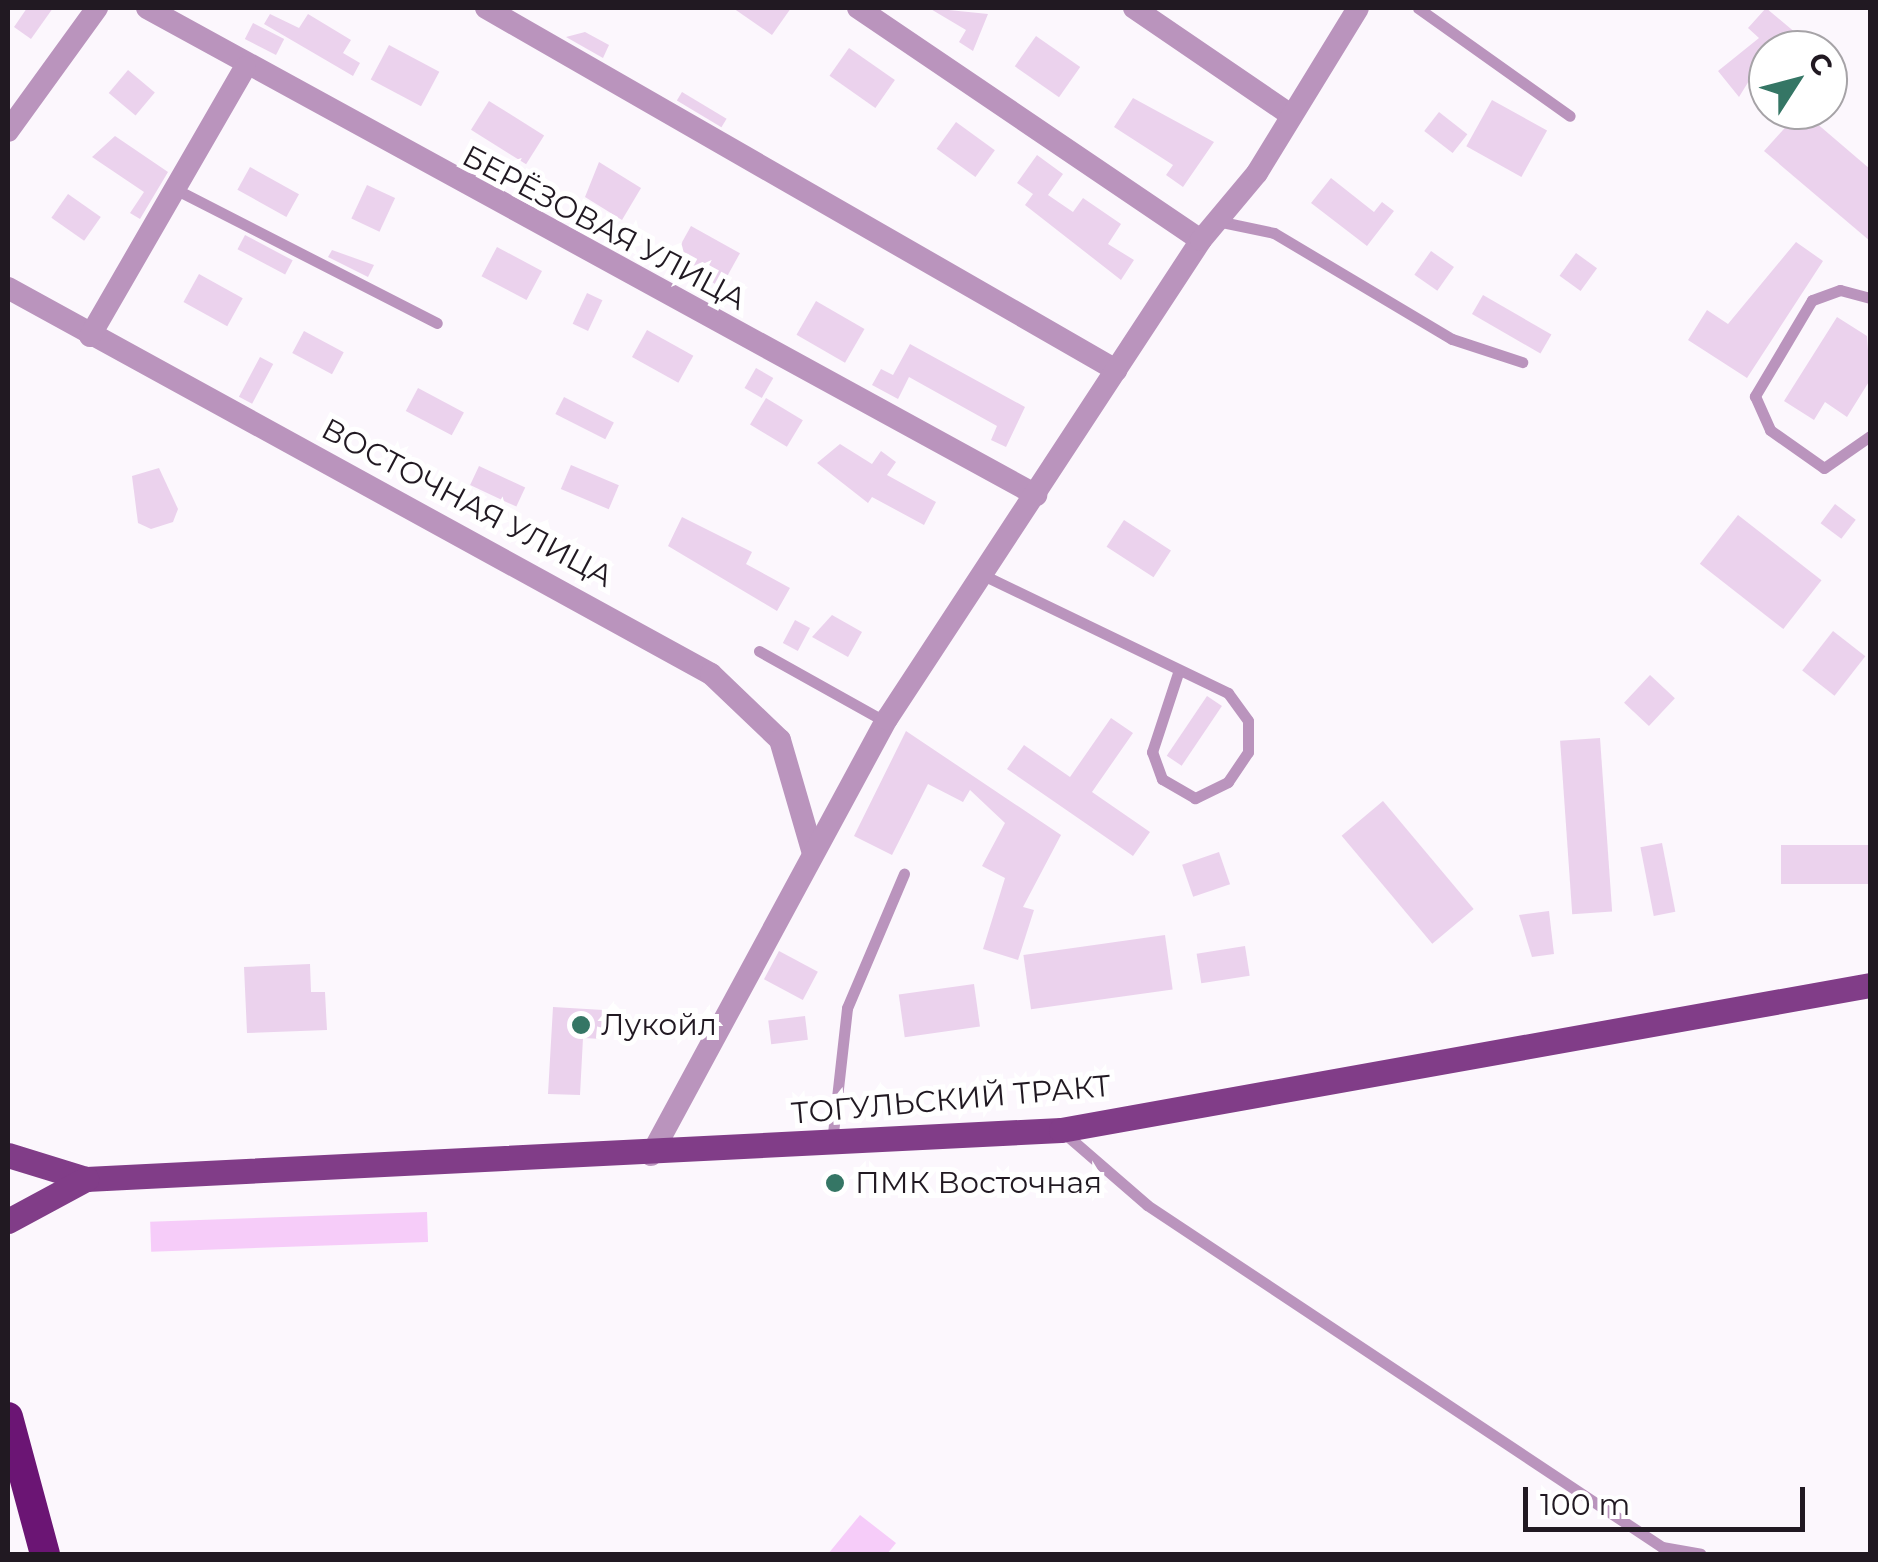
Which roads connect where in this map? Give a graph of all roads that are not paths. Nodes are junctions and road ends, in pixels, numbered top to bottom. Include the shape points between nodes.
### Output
1 (96, 8) edge
2 (146, 8) edge
3 (486, 8) edge
4 (858, 8) edge
5 (1134, 8) edge
6 (1358, 8) edge
7 (1418, 8) edge
8 (245, 68) junction
9 (15, 99) edge
10 (1291, 115) junction
11 (1570, 116) dead end
12 (8, 131) edge
13 (175, 189) junction
14 (1217, 221) junction
15 (1201, 240) junction
16 (8, 288) edge
17 (1870, 298) edge
18 (437, 323) dead end
19 (90, 336) junction
20 (1522, 362) dead end
21 (1116, 370) junction
22 (1870, 436) edge
23 (1036, 495) junction
24 (983, 576) junction
25 (759, 652) dead end
26 (1178, 670) junction
27 (886, 722) junction
28 (812, 850) junction
29 (904, 874) dead end
30 (1870, 985) edge
31 (1061, 1130) junction
32 (832, 1144) junction
33 (8, 1155) edge
34 (650, 1156) junction
35 (86, 1179) junction
36 (8, 1222) edge
37 (8, 1417) edge
38 (45, 1554) edge
39 (1700, 1554) edge

1 - 9 street
2 - 8 street, БЕРЁЗОВАЯ УЛИЦА
3 - 21 street
4 - 15 street
5 - 10 street
6 - 10 street
7 - 11 lane
8 - 13 street
8 - 23 street, БЕРЁЗОВАЯ УЛИЦА
9 - 12 street
10 - 14 street
13 - 18 lane
13 - 19 street
14 - 15 street
14 - 20 lane via 1274,233 1452,339
15 - 21 street
16 - 19 street, ВОСТОЧНАЯ УЛИЦА
17 - 22 lane via 1840,290 1812,300 1754,396 1770,430 1824,468
19 - 28 street, ВОСТОЧНАЯ УЛИЦА via 711,674 780,740 804,796
21 - 23 street
23 - 24 street
24 - 26 lane
24 - 27 street
25 - 27 lane
26 - 26 lane via 1228,693 1252,737 1228,782 1196,798 1162,778 1152,752
27 - 28 street
28 - 34 street
29 - 32 lane via 847,1008
30 - 31 main road, ТОГУЛЬСКИЙ ТРАКТ
31 - 32 main road, ТОГУЛЬСКИЙ ТРАКТ
31 - 39 lane via 1230,1260 1662,1547
32 - 34 main road, ТОГУЛЬСКИЙ ТРАКТ
33 - 35 main road
34 - 35 main road, ТОГУЛЬСКИЙ ТРАКТ
35 - 36 main road
37 - 38 highway

